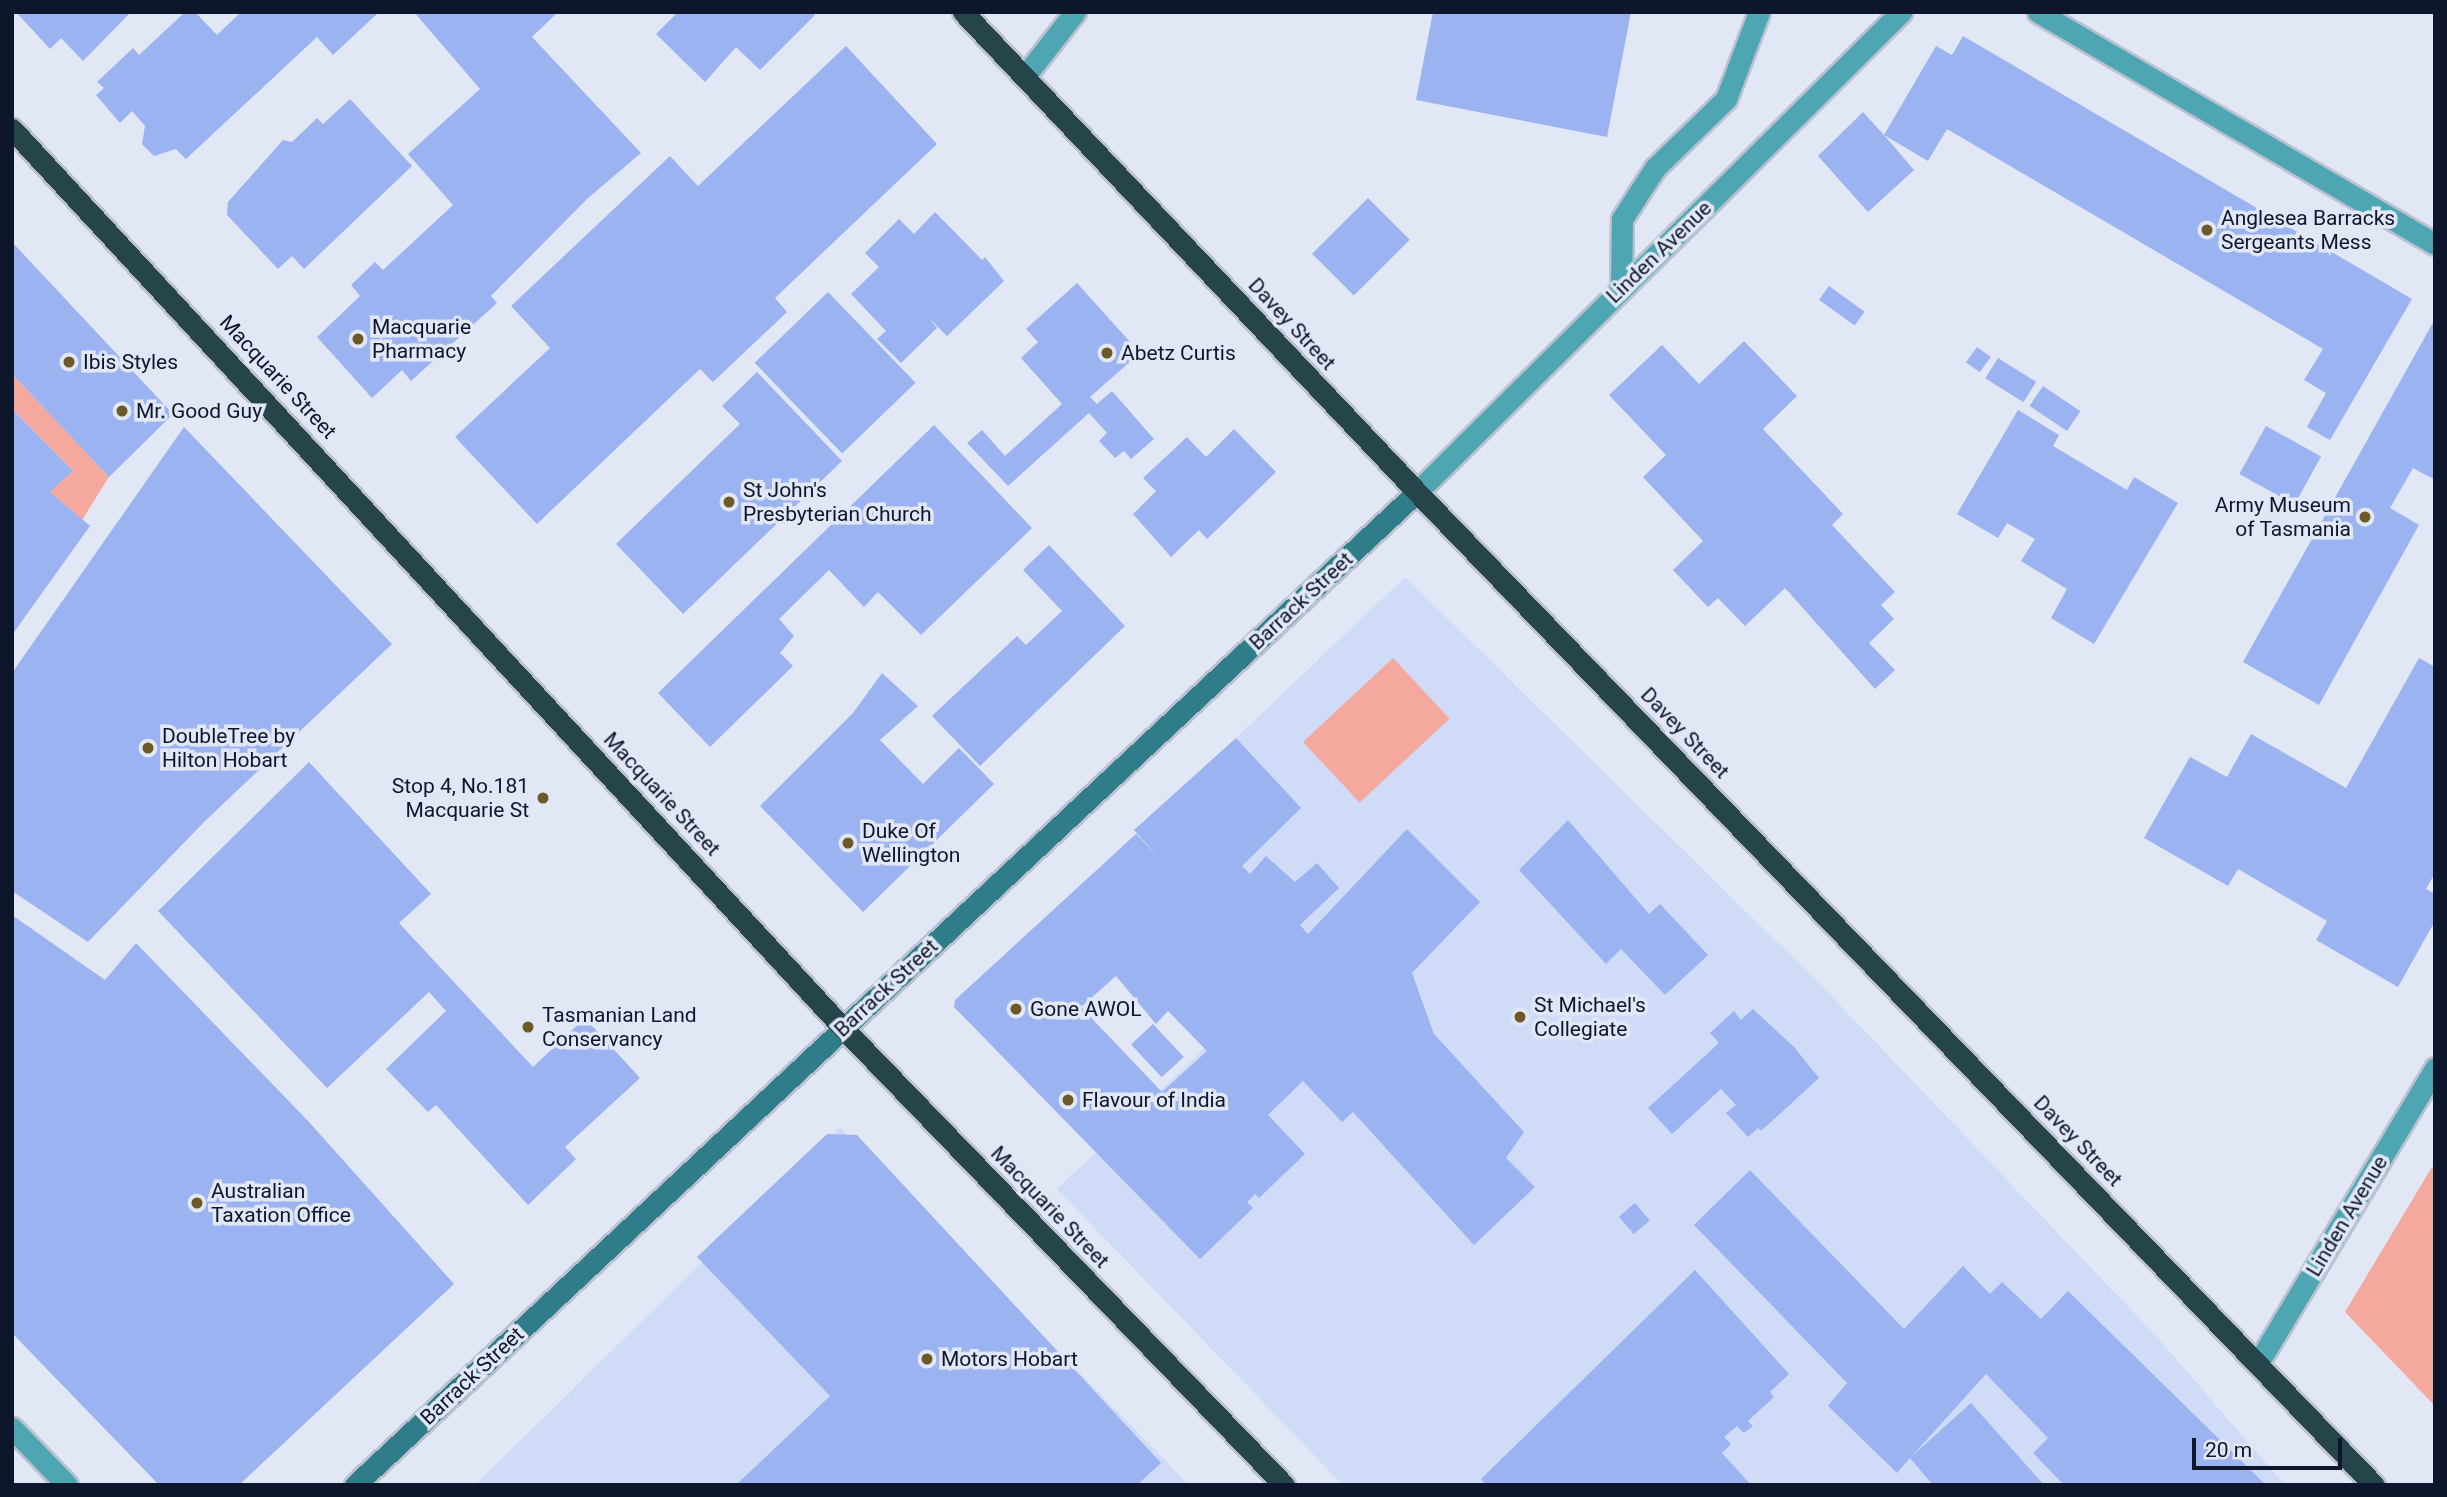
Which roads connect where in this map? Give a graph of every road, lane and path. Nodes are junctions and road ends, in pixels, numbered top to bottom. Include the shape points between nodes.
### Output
1 (964, 12) edge
2 (1075, 12) edge
3 (1759, 12) edge
4 (1901, 12) edge
5 (2038, 12) edge
6 (1025, 76) junction
7 (12, 128) edge
8 (2435, 244) edge
9 (1620, 290) junction
10 (1418, 492) junction
11 (843, 1028) junction
12 (2435, 1068) edge
13 (2258, 1363) junction
14 (12, 1429) edge
15 (67, 1485) edge
16 (355, 1485) edge
17 (1284, 1485) edge
18 (2374, 1485) edge

1 - 6 highway, Davey Street
2 - 6 street
3 - 9 street via 1726,99 1655,168 1622,219
4 - 9 street, Linden Avenue
5 - 8 street
6 - 10 highway, Davey Street
7 - 11 highway, Macquarie Street
9 - 10 street, Linden Avenue
10 - 11 main road, Barrack Street
10 - 13 highway, Davey Street
11 - 16 main road, Barrack Street
11 - 17 highway, Macquarie Street
12 - 13 street, Linden Avenue
13 - 18 highway, Davey Street
14 - 15 street

